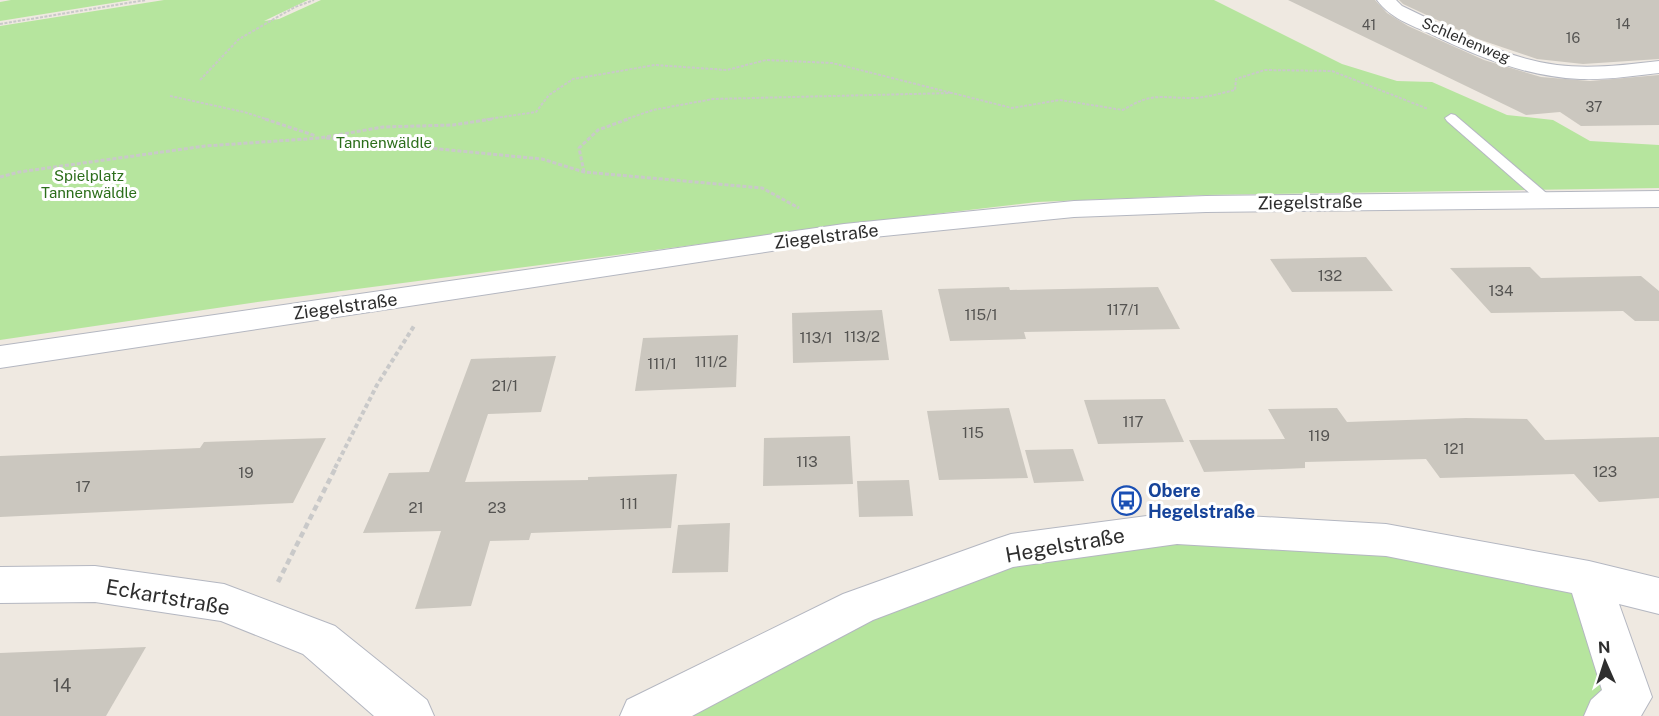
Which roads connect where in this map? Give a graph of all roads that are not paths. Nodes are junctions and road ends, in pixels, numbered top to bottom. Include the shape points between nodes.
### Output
1 (1386, 0) edge
2 (1659, 66) edge
3 (1451, 118) road end
4 (1659, 199) edge
5 (1546, 200) junction
6 (0, 357) edge
7 (1589, 579) junction
8 (0, 585) edge
9 (1659, 596) edge
10 (410, 716) edge
11 (644, 716) edge
12 (1608, 716) edge

1 - 2 main road, Schlehenweg via 1395,10 1487,53 1537,68 1580,73
3 - 5 lane
4 - 5 main road, Ziegelstraße
5 - 6 main road, Ziegelstraße via 1074,209 844,232
7 - 9 main road, Hegelstraße
7 - 11 main road, Hegelstraße via 1386,540 1191,528 1011,551 858,607
7 - 12 main road via 1628,697
8 - 10 main road, Eckartstraße via 95,584 224,603 319,639

